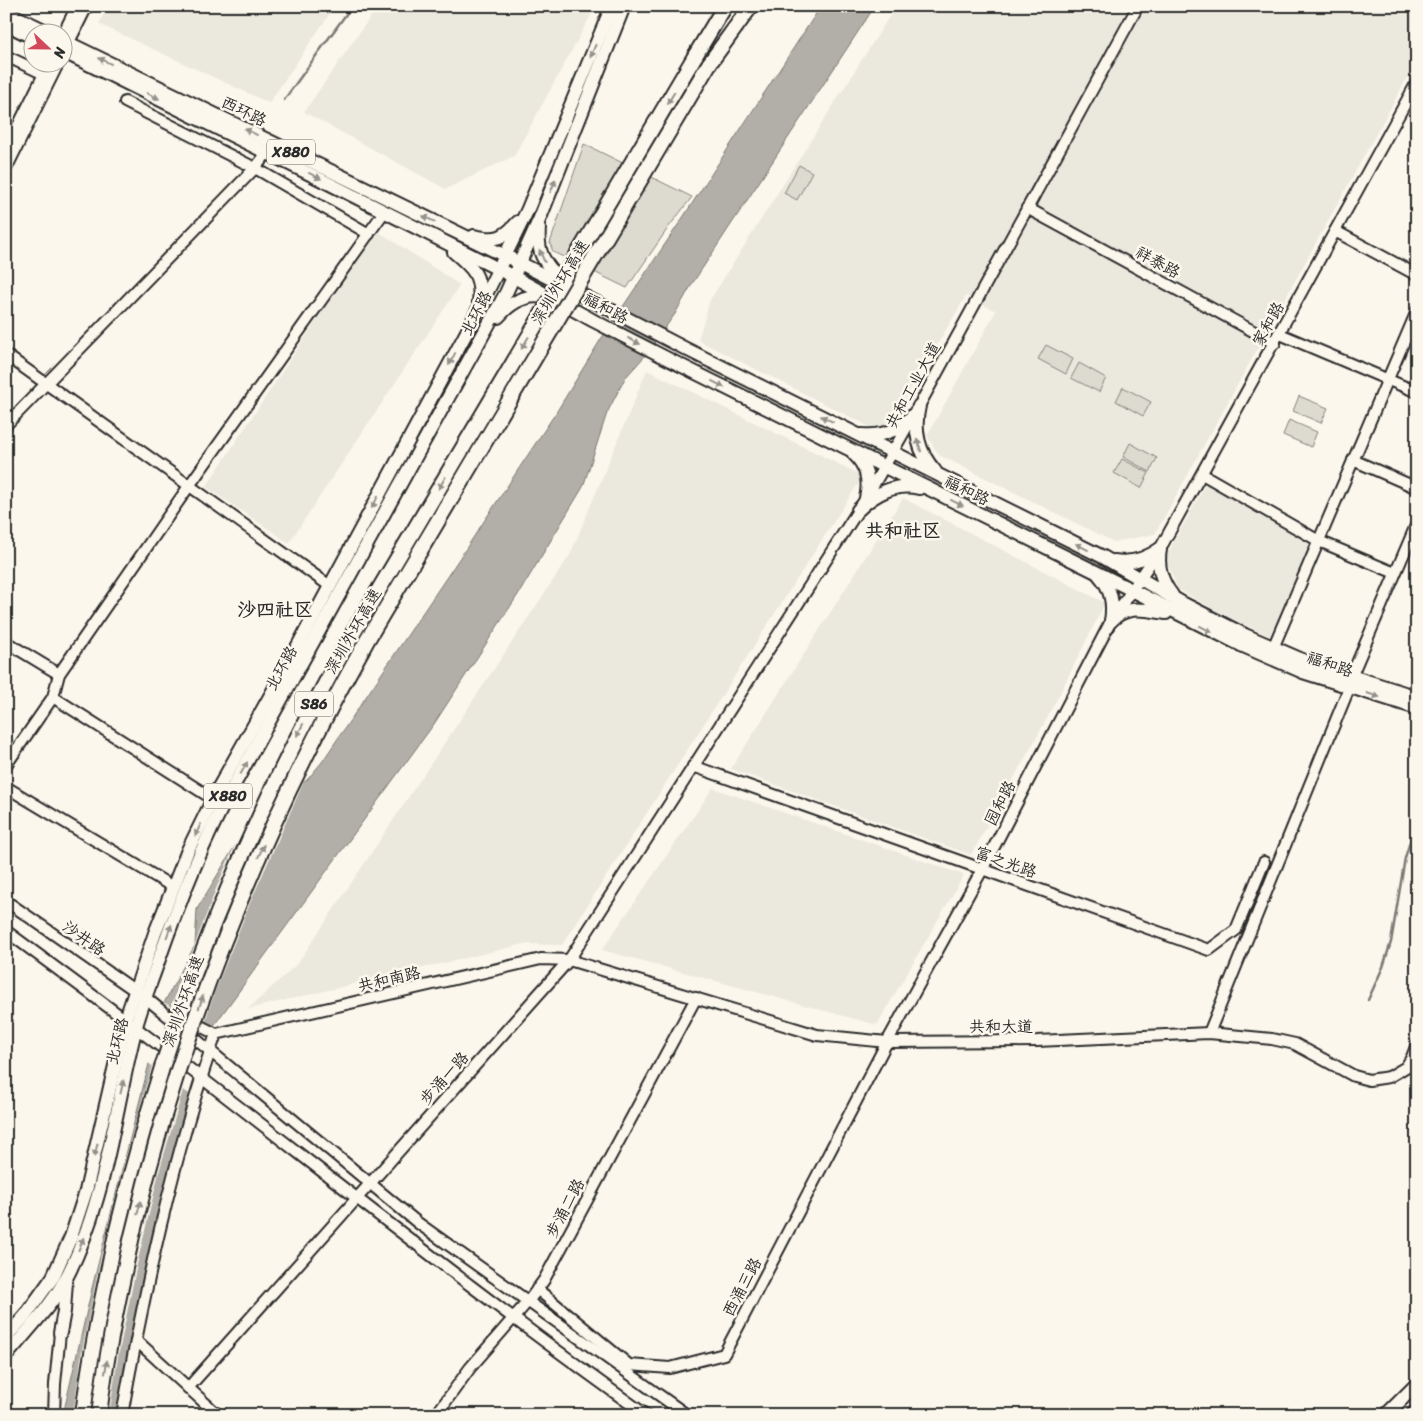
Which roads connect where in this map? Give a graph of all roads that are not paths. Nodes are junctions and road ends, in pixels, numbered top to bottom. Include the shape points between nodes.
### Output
1 (612, 6) edge
2 (624, 6) edge
3 (719, 6) edge
4 (725, 6) edge
5 (744, 6) edge
6 (752, 6) edge
7 (1138, 6) edge
8 (79, 8) edge
9 (6, 12) edge
10 (27, 22) edge
11 (6, 24) edge
12 (72, 26) edge
13 (22, 32) edge
14 (72, 53) edge
15 (72, 54) edge
16 (6, 56) edge
17 (695, 56) junction
18 (709, 64) junction
19 (52, 72) edge
20 (44, 74) joint
21 (1417, 82) edge
22 (125, 102) dead end
23 (6, 150) edge
24 (267, 153) junction
25 (255, 168) junction
26 (6, 169) edge
27 (1027, 208) junction
28 (528, 211) junction
29 (384, 212) junction
30 (540, 218) junction
31 (1336, 231) junction
32 (457, 233) junction
33 (369, 234) junction
34 (439, 239) junction
35 (505, 256) junction
36 (520, 263) junction
37 (498, 269) junction
38 (1417, 275) edge
39 (514, 277) junction
40 (566, 286) junction
41 (557, 300) junction
42 (477, 311) junction
43 (1417, 311) edge
44 (483, 335) junction
45 (1277, 338) junction
46 (6, 355) edge
47 (1388, 380) junction
48 (46, 384) junction
49 (1417, 392) edge
50 (919, 406) junction
51 (6, 425) edge
52 (854, 433) junction
53 (846, 448) junction
54 (893, 452) junction
55 (1353, 460) junction
56 (884, 467) junction
57 (1202, 474) junction
58 (941, 476) junction
59 (189, 486) junction
60 (1417, 488) edge
61 (934, 491) junction
62 (866, 498) junction
63 (858, 510) junction
64 (1417, 523) edge
65 (1319, 541) junction
66 (1160, 549) junction
67 (1103, 557) junction
68 (1096, 572) junction
69 (1395, 574) junction
70 (1140, 578) junction
71 (330, 586) junction
72 (1132, 590) junction
73 (1177, 600) junction
74 (1176, 614) junction
75 (1111, 622) junction
76 (6, 642) edge
77 (1273, 648) junction
78 (59, 674) junction
79 (1350, 682) junction
80 (53, 697) junction
81 (1417, 697) edge
82 (1417, 708) edge
83 (6, 765) edge
84 (694, 766) junction
85 (6, 787) edge
86 (213, 800) junction
87 (1264, 862) dead end
88 (982, 870) junction
89 (173, 887) junction
90 (6, 901) edge
91 (6, 931) edge
92 (569, 960) junction
93 (145, 998) junction
94 (696, 998) junction
95 (136, 1028) junction
96 (1209, 1033) junction
97 (216, 1034) junction
98 (887, 1042) junction
99 (1417, 1044) edge
100 (210, 1050) junction
101 (201, 1077) junction
102 (370, 1184) junction
103 (356, 1199) junction
104 (67, 1275) junction
105 (537, 1289) junction
106 (528, 1301) junction
107 (514, 1318) junction
108 (34, 1324) junction
109 (60, 1333) junction
110 (6, 1338) edge
111 (137, 1341) junction
112 (6, 1356) edge
113 (1417, 1384) edge
114 (188, 1388) junction
115 (1417, 1410) edge
116 (54, 1415) edge
117 (83, 1415) edge
118 (99, 1415) edge
119 (122, 1415) edge
120 (218, 1415) edge
121 (436, 1415) edge
122 (646, 1415) edge
123 (687, 1415) edge
124 (1386, 1415) edge
125 (1412, 1415) edge

1 -> 28 main road, 北环路
30 -> 2 main road, 北环路
3 - 17 highway
4 - 17 highway, 深圳外环高速 / S86
5 - 18 highway, 深圳外环高速 / S86
6 - 18 highway
7 - 27 street, 共和工业大道
8 - 12 street
9 - 10 main road
11 - 13 main road
32 -> 14 main road, 西环路 / X880
15 -> 24 main road, 西环路 / X880
16 - 20 street
17 -> 117 highway, 深圳外环高速 / S86, bridge via 352,635 306,719 256,822 191,982 146,1119 111,1259
118 -> 18 highway, 深圳外环高速 / S86, bridge via 126,1262 162,1124 209,979 270,829 361,651
19 - 26 street
20 - 23 street
21 - 31 street, 家和路
22 - 25 street
24 - 25 street
24 -> 29 main road, 西环路 / X880
25 - 33 street
25 - 48 street
27 - 45 street, 祥泰路
27 - 50 street, 共和工业大道
28 - 32 main road via 500,238
28 - 35 main road, 北环路
29 - 33 street
29 - 34 main road, 西环路 / X880
30 - 36 main road, 北环路
40 -> 30 main road via 541,255 538,244
31 - 38 street
31 - 45 street, 家和路
32 - 35 main road, 西环路 / X880
33 - 59 street
34 - 37 main road, 西环路 / X880
34 - 42 main road via 476,275 480,287
35 - 36 main road, 西环路 / X880
35 - 37 main road, 北环路
36 - 39 main road, 北环路 / X880
36 - 40 main road, 福和路
37 - 39 main road, 福和路
37 - 42 main road, 北环路 / X880
39 - 41 main road, 福和路
39 - 44 main road, 北环路 / X880
52 -> 40 main road, 福和路
41 - 44 main road via 539,296 521,299 505,310
41 -> 53 main road, 福和路
42 -> 71 main road, 北环路 / X880
43 - 47 street
93 -> 44 main road, 北环路 / X880 via 166,937 218,814
45 - 47 street, 祥泰路
45 - 57 street, 家和路
46 - 48 street
47 - 49 street, 祥泰路
47 - 55 street
48 - 51 street
48 - 59 street
50 - 52 main road via 904,424 891,431 869,435
50 - 54 street, 共和工业大道
58 -> 50 main road via 925,459 919,445 916,422
52 - 54 main road, 福和路
53 - 56 main road, 福和路
53 - 62 main road via 860,460 866,471
54 - 56 street, 共和工业大道
54 - 58 main road, 福和路
55 - 60 street
55 - 65 street
56 - 61 main road, 福和路
56 - 62 street, 共和工业大道
57 - 65 street
57 - 66 street, 家和路
67 -> 58 main road, 福和路
59 - 71 street
59 - 78 street
61 - 63 main road via 911,486 894,488 878,494
61 -> 68 main road, 福和路
62 - 63 street, 共和工业大道
63 - 84 street, 共和工业大道
64 - 69 street
65 - 69 street
65 - 77 street
66 - 67 main road via 1146,558 1129,562
66 - 70 street, 家和路
66 - 73 main road via 1163,580
67 - 70 main road, 福和路
68 - 72 main road, 福和路
68 - 75 main road via 1111,597
69 - 79 street
70 - 72 street, 园和路
70 - 73 main road, 福和路
71 - 86 main road, 北环路 / X880
72 - 74 main road, 福和路
72 - 75 street, 园和路
73 - 77 main road, 福和路
74 - 75 main road via 1133,609 1121,613
74 -> 79 main road, 福和路 via 1303,672
75 - 88 street, 园和路
76 - 78 street
77 - 79 main road, 福和路
78 - 80 street
79 - 81 main road, 福和路
79 -> 82 main road, 福和路
79 - 96 street
80 - 83 street
80 - 86 street
84 - 88 street, 富之光路
84 - 92 street, 步涌一路
85 - 89 street
86 -> 89 main road, 北环路 / X880
87 - 88 street, 富之光路 via 1236,930 1209,950
88 - 98 street, 园和路
89 - 93 main road, 北环路 / X880
90 - 93 street, 沙井路
91 - 95 street
92 - 94 street, 共和大道
92 - 97 street, 共和南路 via 541,959
92 - 102 street, 步涌一路
93 - 95 main road, 北环路 / X880
93 - 97 street, bridge
93 - 100 street, bridge
94 - 98 street, 共和大道 via 816,1035
94 - 105 street, 步涌二路
95 - 101 street, bridge
104 -> 95 main road, 北环路 / X880 via 93,1211
95 -> 110 main road, 北环路 / X880 via 72,1237 53,1277
96 - 98 street, 共和大道 via 1037,1041
96 - 99 street, 共和大道 via 1295,1044 1354,1076 1369,1080 1389,1077 1406,1067
97 - 100 street
98 - 105 street, 西涌三路 via 724,1354 670,1368 629,1366
100 - 101 street
100 - 102 street
101 - 103 street
101 - 111 street via 157,1245
102 - 103 street, 步涌一路
102 - 106 street via 418,1223
103 - 107 street
103 - 114 street, 步涌一路
104 - 108 main road, 北环路 / X880
104 - 109 main road
105 - 106 street, 步涌二路
106 - 107 street, 步涌二路
106 - 123 street
107 - 121 street, 步涌二路 via 470,1368
107 - 122 street
108 - 109 main road via 52,1321 58,1325
108 - 112 main road, 北环路 / X880
109 - 116 street
111 - 114 street
111 - 119 street
113 - 124 main road
114 - 120 street
115 - 125 main road

